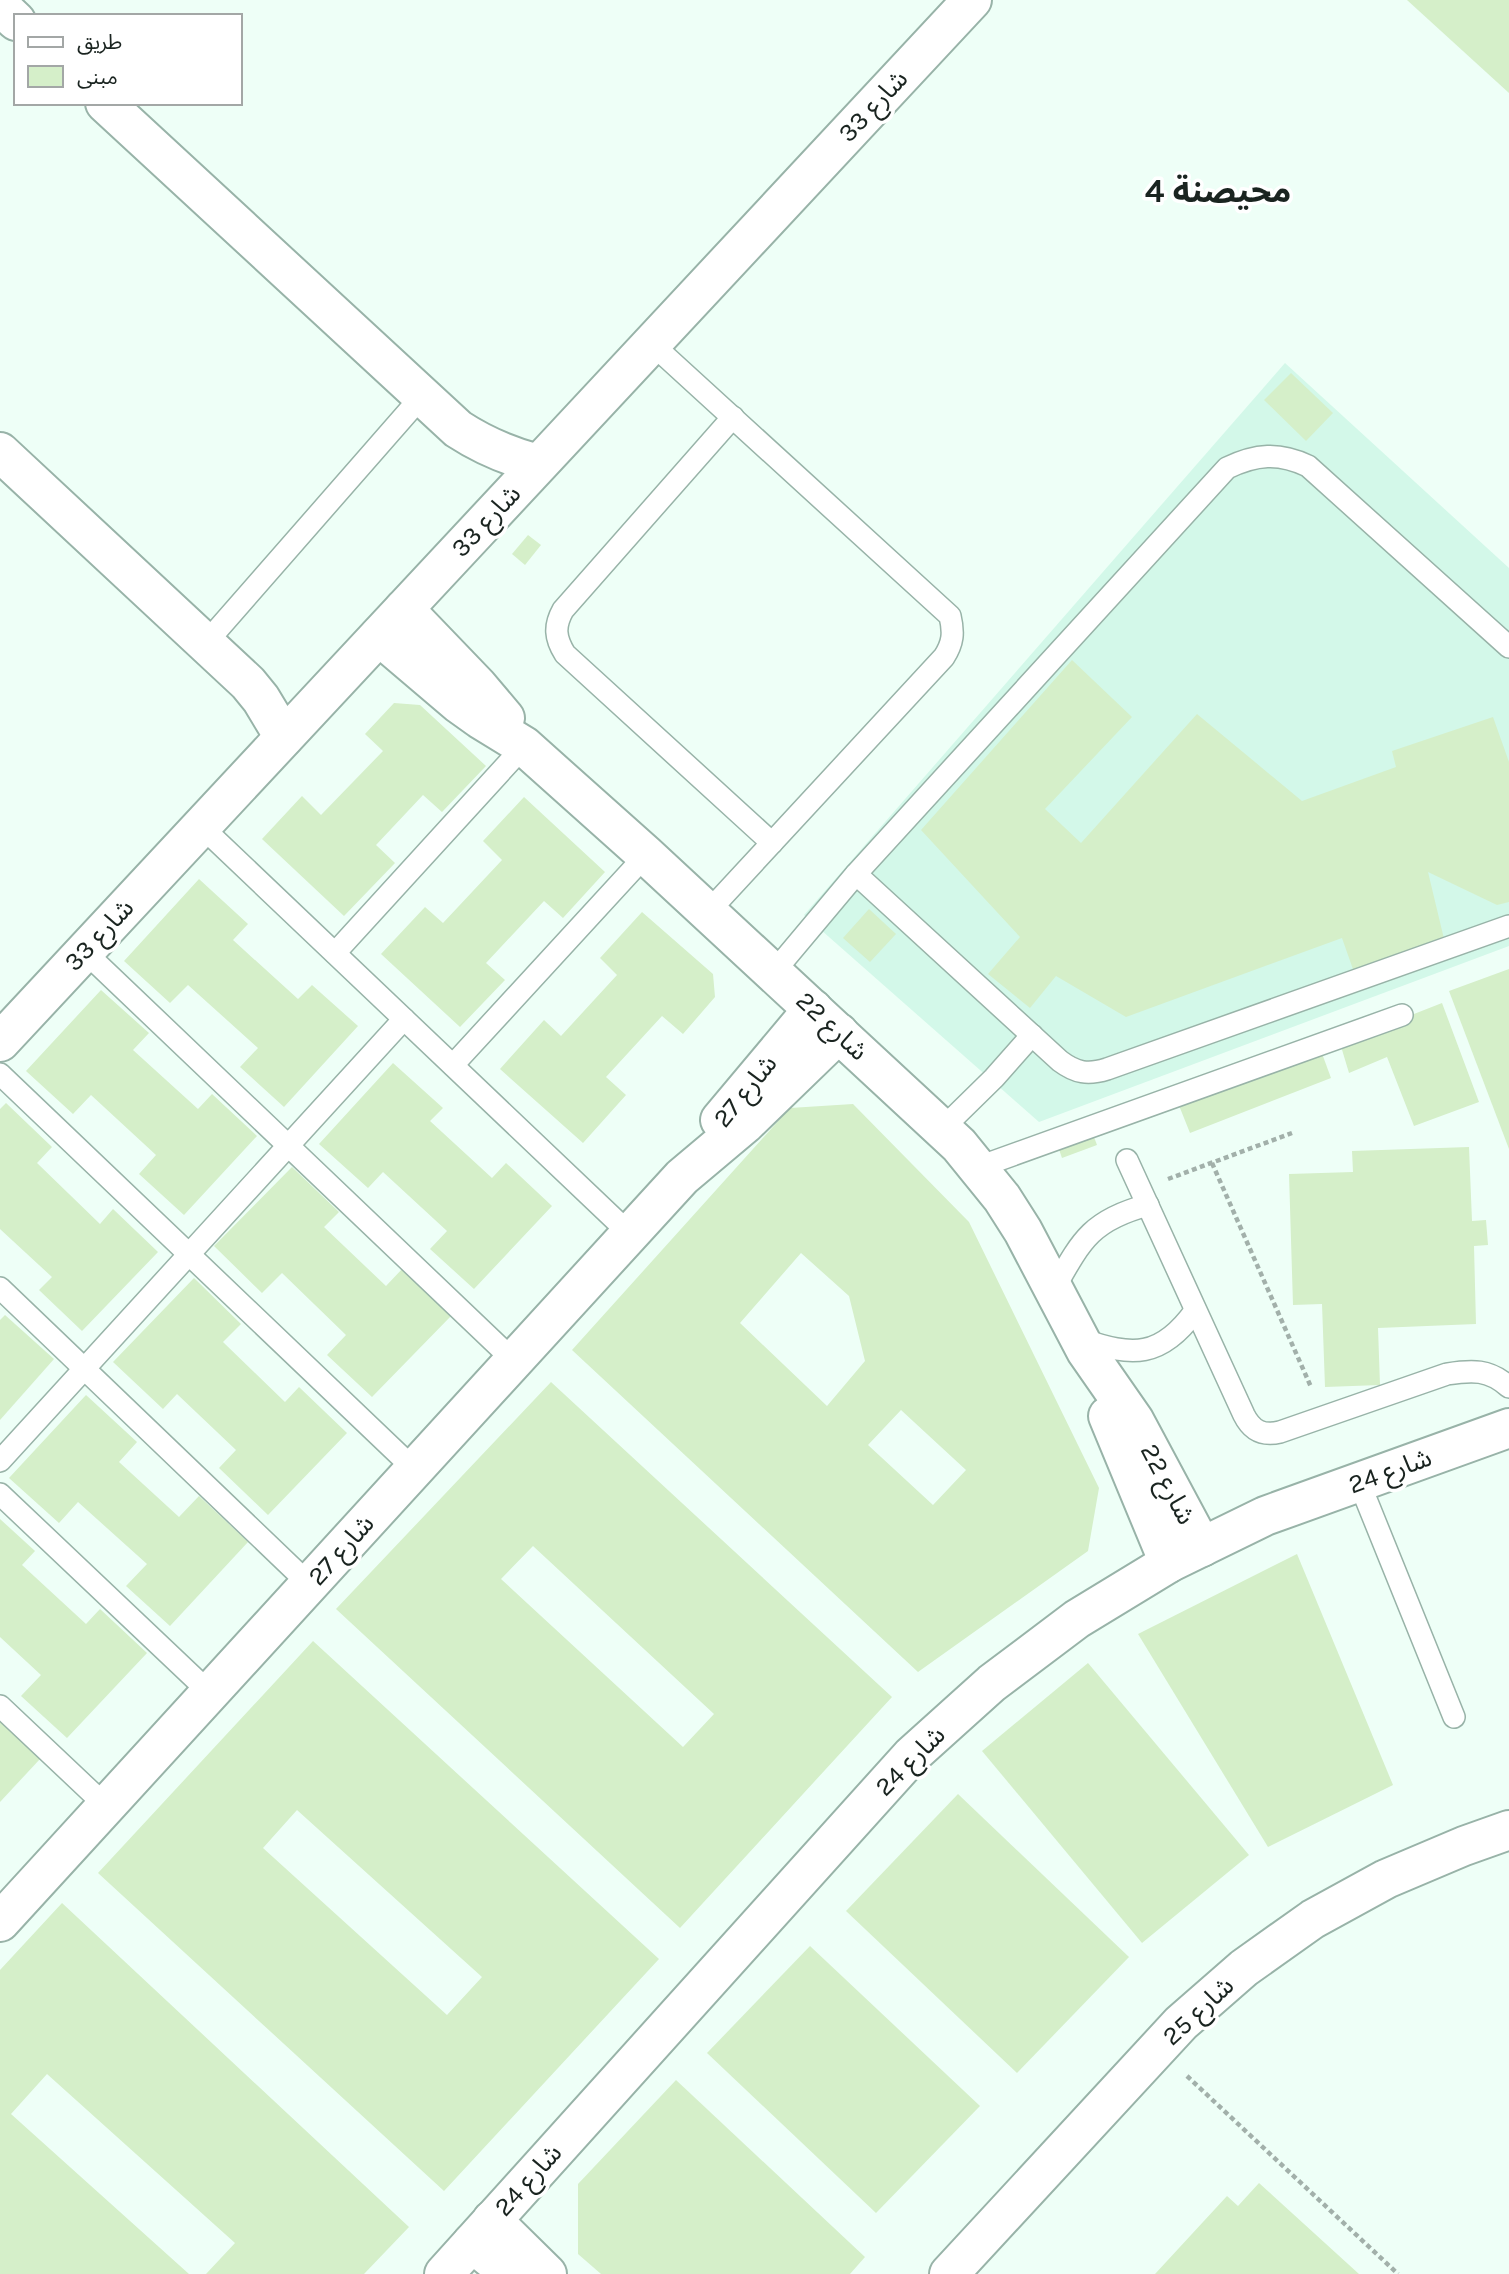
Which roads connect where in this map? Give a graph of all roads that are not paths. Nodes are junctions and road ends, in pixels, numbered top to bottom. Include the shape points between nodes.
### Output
1 (972, 0) edge
2 (0, 6) edge
3 (14, 18) edge
4 (108, 105) edge
5 (651, 343) junction
6 (422, 396) junction
7 (733, 417) junction
8 (0, 452) edge
9 (538, 464) junction
10 (391, 622) junction
11 (205, 644) junction
12 (1509, 647) edge
13 (284, 737) junction
14 (524, 746) junction
15 (201, 826) junction
16 (772, 843) junction
17 (646, 855) junction
18 (856, 874) junction
19 (708, 912) junction
20 (1509, 926) edge
21 (84, 951) junction
22 (335, 953) junction
23 (773, 972) junction
24 (1402, 1015) dead end
25 (404, 1019) junction
26 (826, 1021) junction
27 (1032, 1035) junction
28 (0, 1042) edge
29 (453, 1065) junction
30 (0, 1074) edge
31 (943, 1128) junction
32 (288, 1146) junction
33 (1127, 1160) dead end
34 (979, 1167) junction
35 (1144, 1197) junction
36 (630, 1234) junction
37 (188, 1254) junction
38 (0, 1288) edge
39 (1054, 1289) junction
40 (1195, 1311) junction
41 (1083, 1345) junction
42 (514, 1361) junction
43 (84, 1369) junction
44 (1509, 1387) edge
45 (1509, 1428) edge
46 (0, 1461) edge
47 (414, 1469) junction
48 (1359, 1482) junction
49 (0, 1494) edge
50 (1186, 1555) junction
51 (309, 1584) junction
52 (210, 1693) junction
53 (0, 1706) edge
54 (1454, 1717) dead end
55 (106, 1806) junction
56 (1509, 1830) edge
57 (0, 1922) edge
58 (482, 2231) junction
59 (444, 2274) edge
60 (510, 2274) edge
61 (547, 2274) edge
62 (949, 2274) edge

1 - 5 street, شارع 33
2 - 3 street
4 - 6 street
5 - 7 lane
5 - 9 street, شارع 33
6 - 9 street via 481,445
6 - 11 lane
7 - 16 lane via 563,610 556,632 565,654
7 - 16 lane via 950,616 953,630 944,657
8 - 11 street
9 - 10 street, شارع 33
10 - 13 street, شارع 33
10 - 14 street, شارع 22 via 495,705
11 - 13 street via 248,683
12 - 18 lane via 1308,466 1278,456 1244,460 1227,468
13 - 15 street, شارع 33
14 - 17 street, شارع 22
14 - 22 lane
15 - 21 street, شارع 33
15 - 22 lane
16 - 19 lane
17 - 19 street, شارع 22
17 - 29 lane
18 - 23 lane
18 - 27 lane
19 - 23 street, شارع 22
20 - 27 lane via 1095,1073 1070,1068
21 - 28 street, شارع 33
21 - 32 lane
22 - 25 lane
23 - 26 street, شارع 22
24 - 34 lane
25 - 29 lane
25 - 32 lane
26 - 31 street, شارع 22
26 - 36 street, شارع 27 via 745,1124 682,1177
27 - 31 lane
29 - 36 lane
30 - 37 lane
31 - 34 street, شارع 22
32 - 37 lane
32 - 42 lane
33 - 35 lane
34 - 39 street, شارع 22 via 1023,1231
35 - 39 lane via 1082,1240
35 - 40 lane
36 - 42 street, شارع 27
37 - 43 lane
37 - 47 lane
38 - 43 lane
39 - 41 street, شارع 22
40 - 41 lane via 1180,1332 1159,1346 1134,1352
40 - 44 lane via 1249,1425 1258,1432 1269,1434 1325,1417 1447,1374 1473,1370 1499,1378
41 - 50 street, شارع 22 via 1134,1420
42 - 47 street, شارع 27
43 - 46 lane
43 - 51 lane
45 - 48 street, شارع 24
47 - 51 street, شارع 27
48 - 50 street, شارع 24 via 1265,1516
48 - 54 lane
49 - 52 lane
50 - 58 street, شارع 24 via 1067,1627 992,1683 912,1755
51 - 52 street, شارع 27
52 - 55 street, شارع 27
53 - 55 lane
55 - 57 street, شارع 27
56 - 62 street, شارع 25 via 1386,1879 1313,1919 1244,1968 1181,2023
58 - 59 street, شارع 24
58 - 60 street
58 - 61 street

